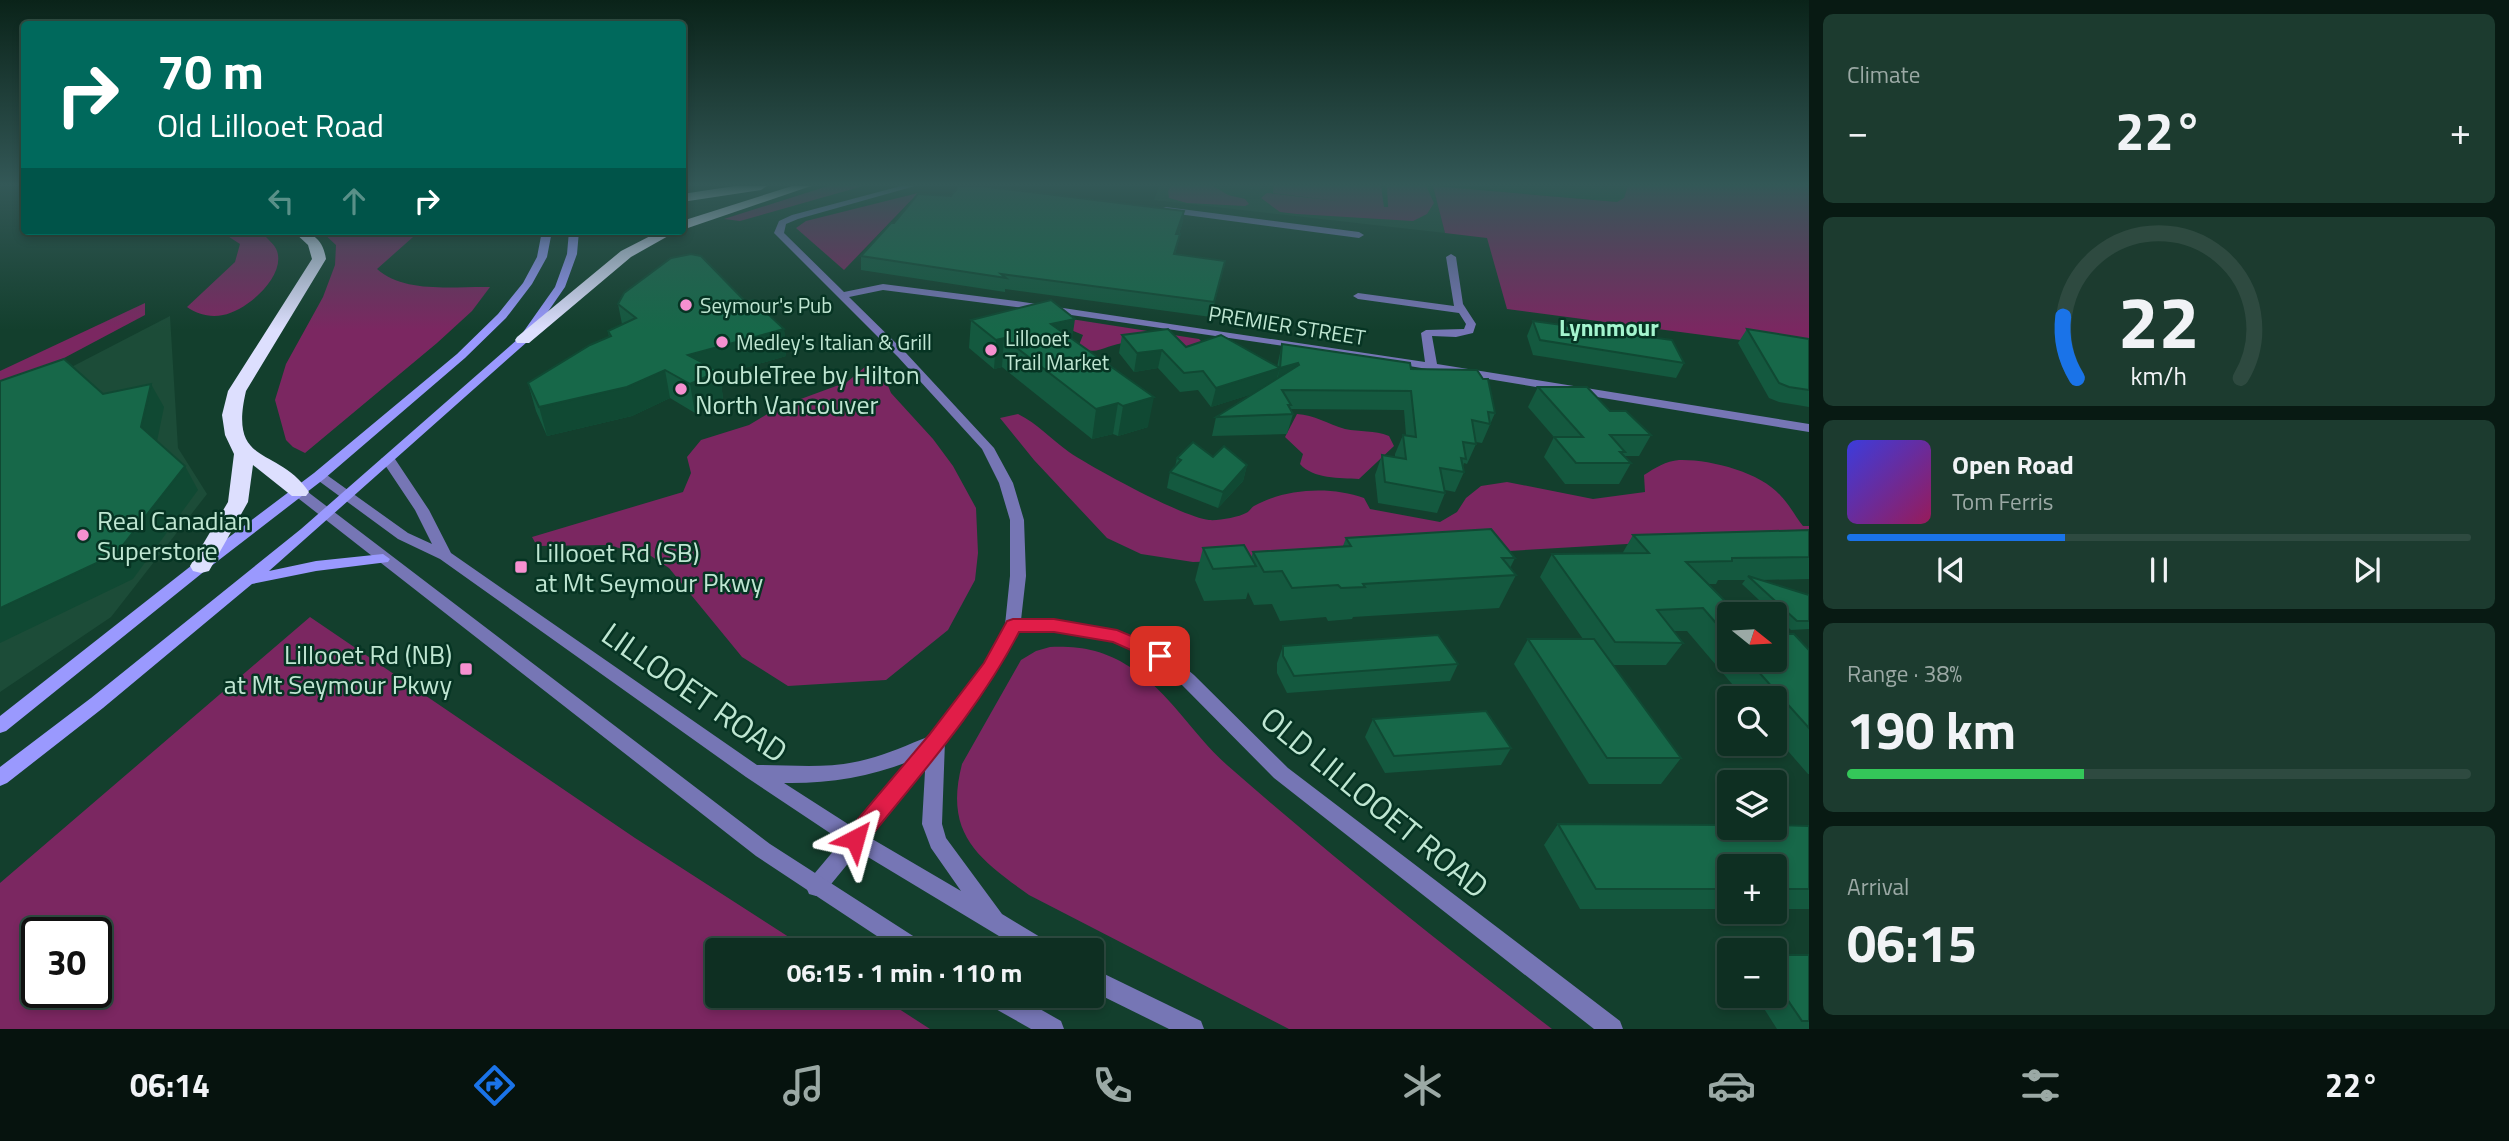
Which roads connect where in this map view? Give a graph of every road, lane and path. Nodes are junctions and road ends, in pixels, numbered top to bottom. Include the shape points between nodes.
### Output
1 (780, 234) edge
2 (1351, 234) edge
3 (304, 235) edge
4 (547, 235) edge
5 (574, 235) edge
6 (662, 235) edge
7 (1359, 235) dead end
8 (1451, 257) dead end
9 (842, 295) junction
10 (1358, 296) dead end
11 (1460, 310) junction
12 (523, 340) junction
13 (1432, 368) junction
14 (1809, 428) edge
15 (244, 454) junction
16 (388, 459) junction
17 (319, 476) junction
18 (299, 492) junction
19 (347, 496) junction
20 (327, 513) junction
21 (445, 556) junction
22 (383, 559) junction
23 (201, 566) junction
24 (248, 580) junction
25 (1013, 625) junction
26 (0, 726) edge
27 (936, 741) junction
28 (753, 772) junction
29 (0, 778) edge
30 (855, 839) junction
31 (816, 887) junction
32 (998, 925) junction
33 (897, 938) edge
34 (1021, 938) edge
35 (1104, 985) edge
36 (1016, 1008) edge
37 (1053, 1029) edge
38 (1193, 1029) edge
39 (1612, 1029) edge

1 - 9 street
2 - 7 street
3 - 15 highway via 318,250 319,259 237,391 231,415
4 - 17 main road via 536,270 502,316
5 - 12 main road via 560,287
6 - 12 highway via 626,254
8 - 11 street
9 - 13 street, PREMIER STREET via 873,287 891,288
9 - 25 street via 988,448 1006,483 1017,520
10 - 11 street
11 - 13 street via 1471,324 1469,331 1426,333
12 - 16 main road
13 - 14 street, PREMIER STREET
15 - 18 highway via 263,462
15 - 23 highway via 238,502
16 - 19 main road
16 - 21 street
17 - 18 main road
17 - 19 street, LILLOOET ROAD
18 - 20 street
18 - 23 main road
19 - 20 main road
19 - 21 street, LILLOOET ROAD via 404,536
20 - 22 street
20 - 24 main road
21 - 28 street, LILLOOET ROAD
22 - 24 main road
22 - 31 street
23 - 26 main road
24 - 29 main road
25 - 27 street via 991,667
25 - 39 street, OLD LILLOOET ROAD via 1117,636 1160,656 1281,773
27 - 28 street via 880,765 838,774
27 - 30 street
27 - 32 street via 932,824 938,842
28 - 30 street, LILLOOET ROAD
30 - 31 street
30 - 32 street, LILLOOET ROAD
31 - 33 street
32 - 34 street, LILLOOET ROAD
35 - 38 street
36 - 37 street

